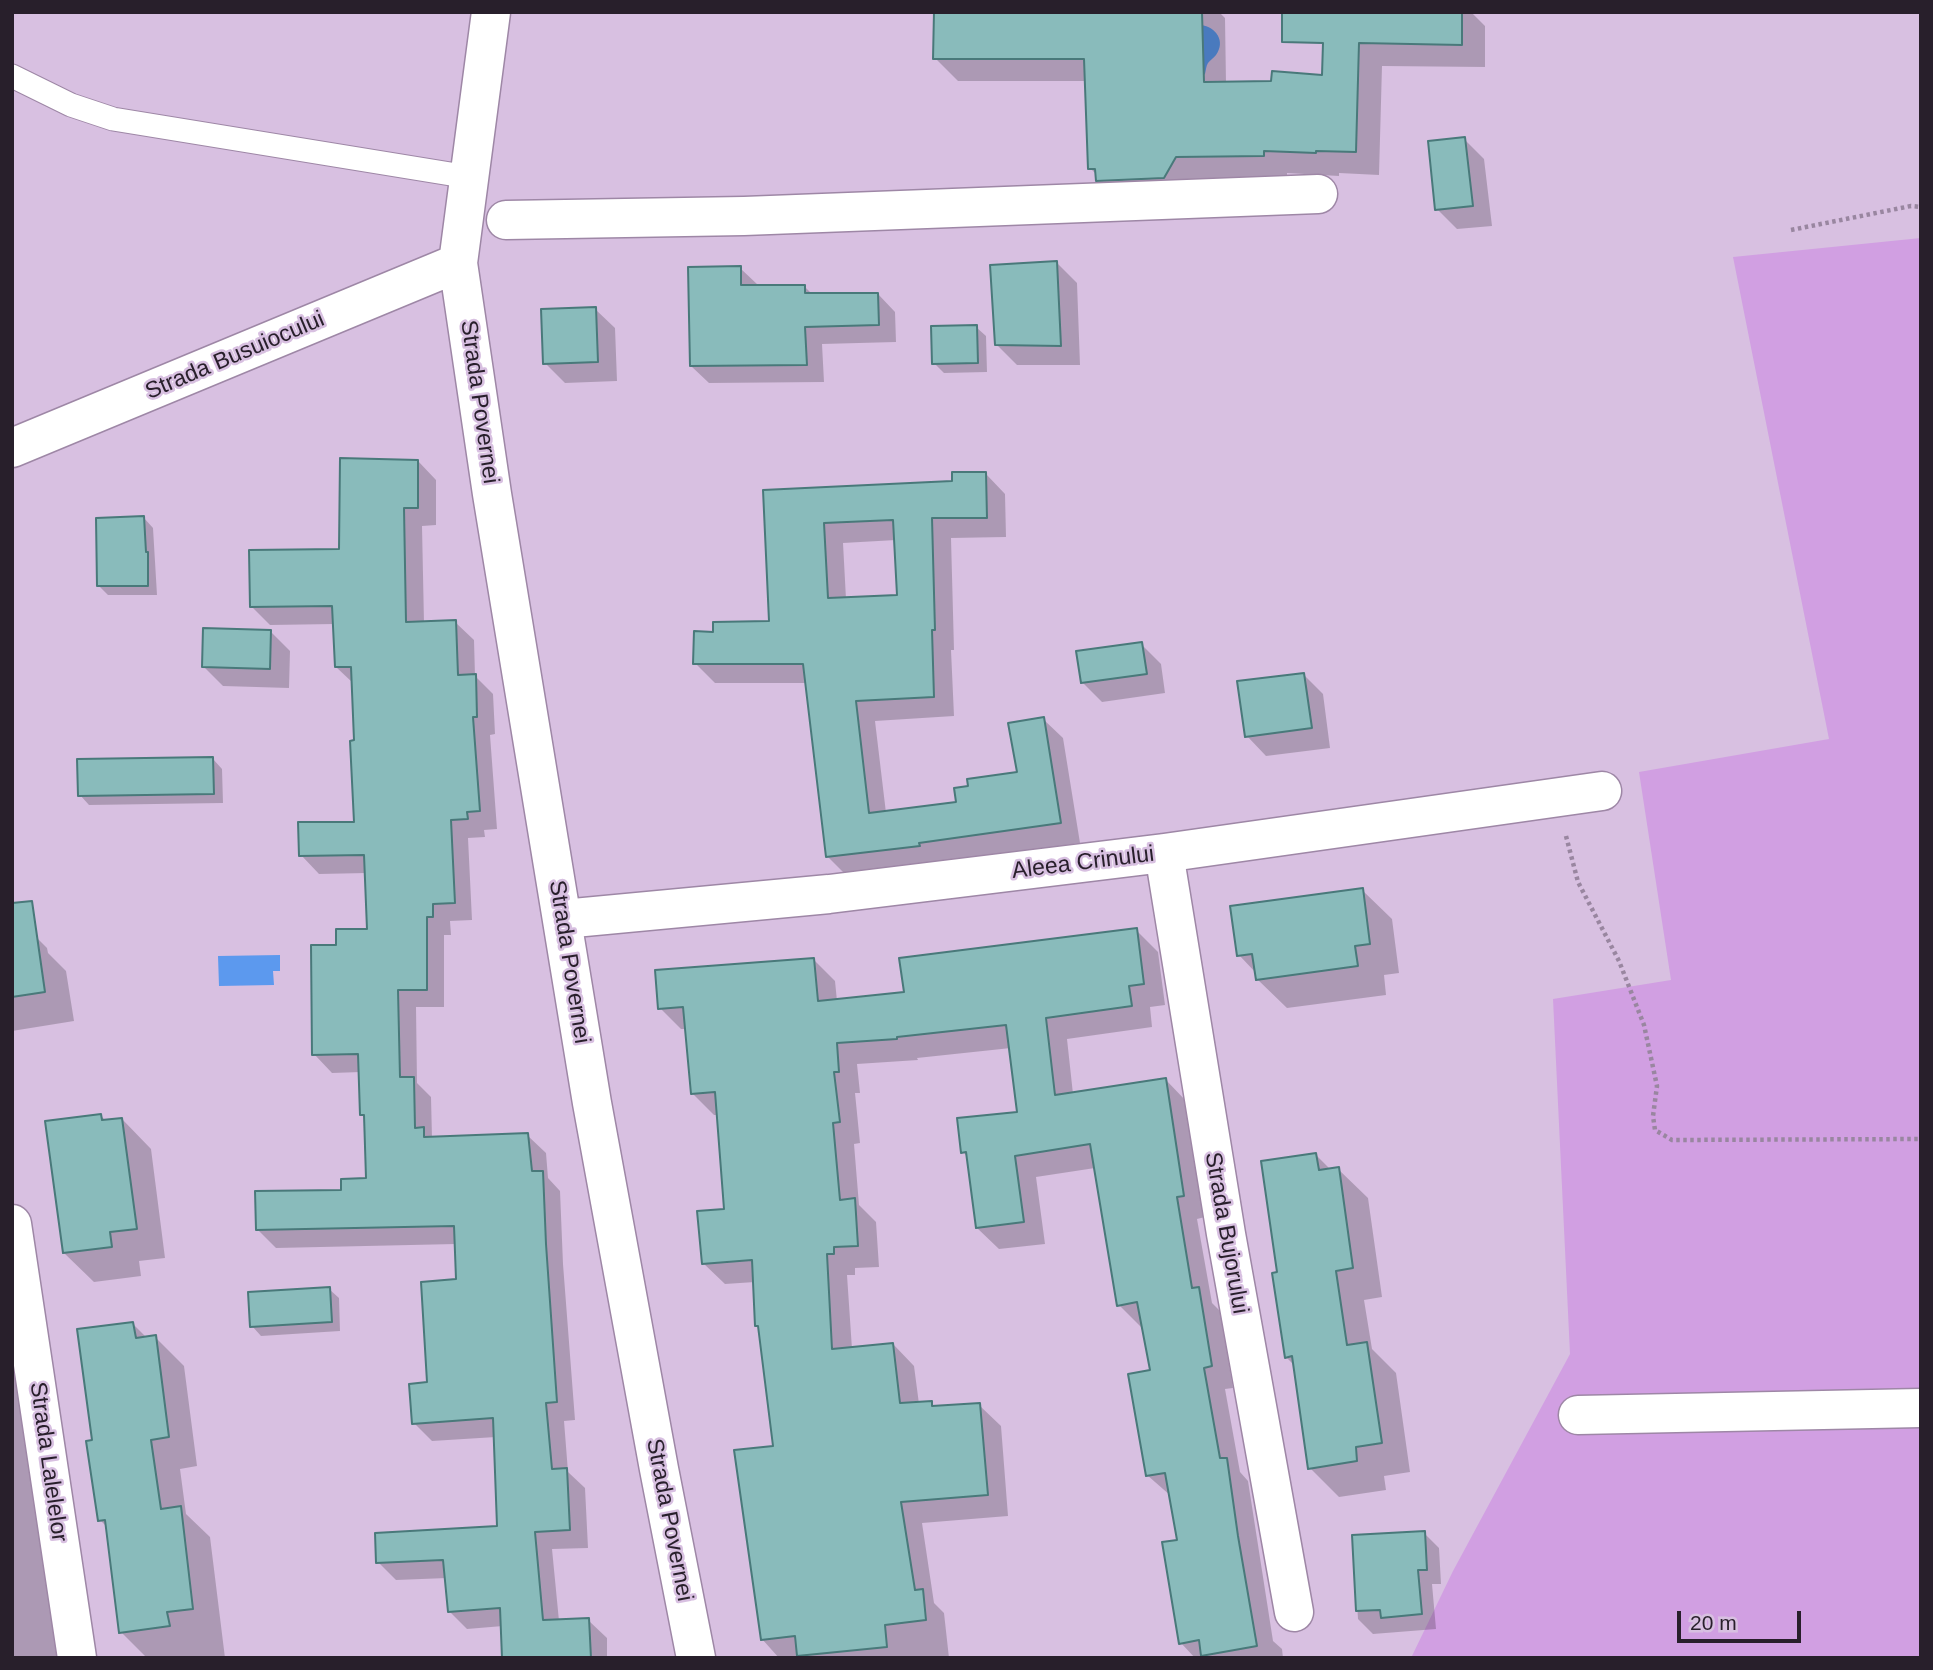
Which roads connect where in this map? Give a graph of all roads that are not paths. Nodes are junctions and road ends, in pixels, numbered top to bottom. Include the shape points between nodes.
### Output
1 (491, 12) edge
2 (12, 76) edge
3 (469, 177) junction
4 (1318, 194) dead end
5 (506, 220) joint
6 (464, 222) junction
7 (458, 263) junction
8 (12, 448) edge
9 (1602, 791) dead end
10 (1164, 853) junction
11 (563, 919) junction
12 (12, 1224) edge
13 (1921, 1408) edge
14 (1578, 1415) dead end
15 (1294, 1612) dead end
16 (77, 1658) edge
17 (696, 1658) edge

1 - 3 street, Strada Povernei
2 - 3 lane via 71,105 113,119
3 - 6 street, Strada Povernei
4 - 5 street via 744,216
5 - 6 lane
6 - 7 street, Strada Povernei
7 - 8 street, Strada Busuiocului
7 - 11 street, Strada Povernei
9 - 10 street, Aleea Crinului
10 - 11 street, Aleea Crinului via 829,894
10 - 15 street, Strada Bujorului
11 - 17 street, Strada Povernei via 616,1236
12 - 16 street, Strada Lalelelor
13 - 14 street

